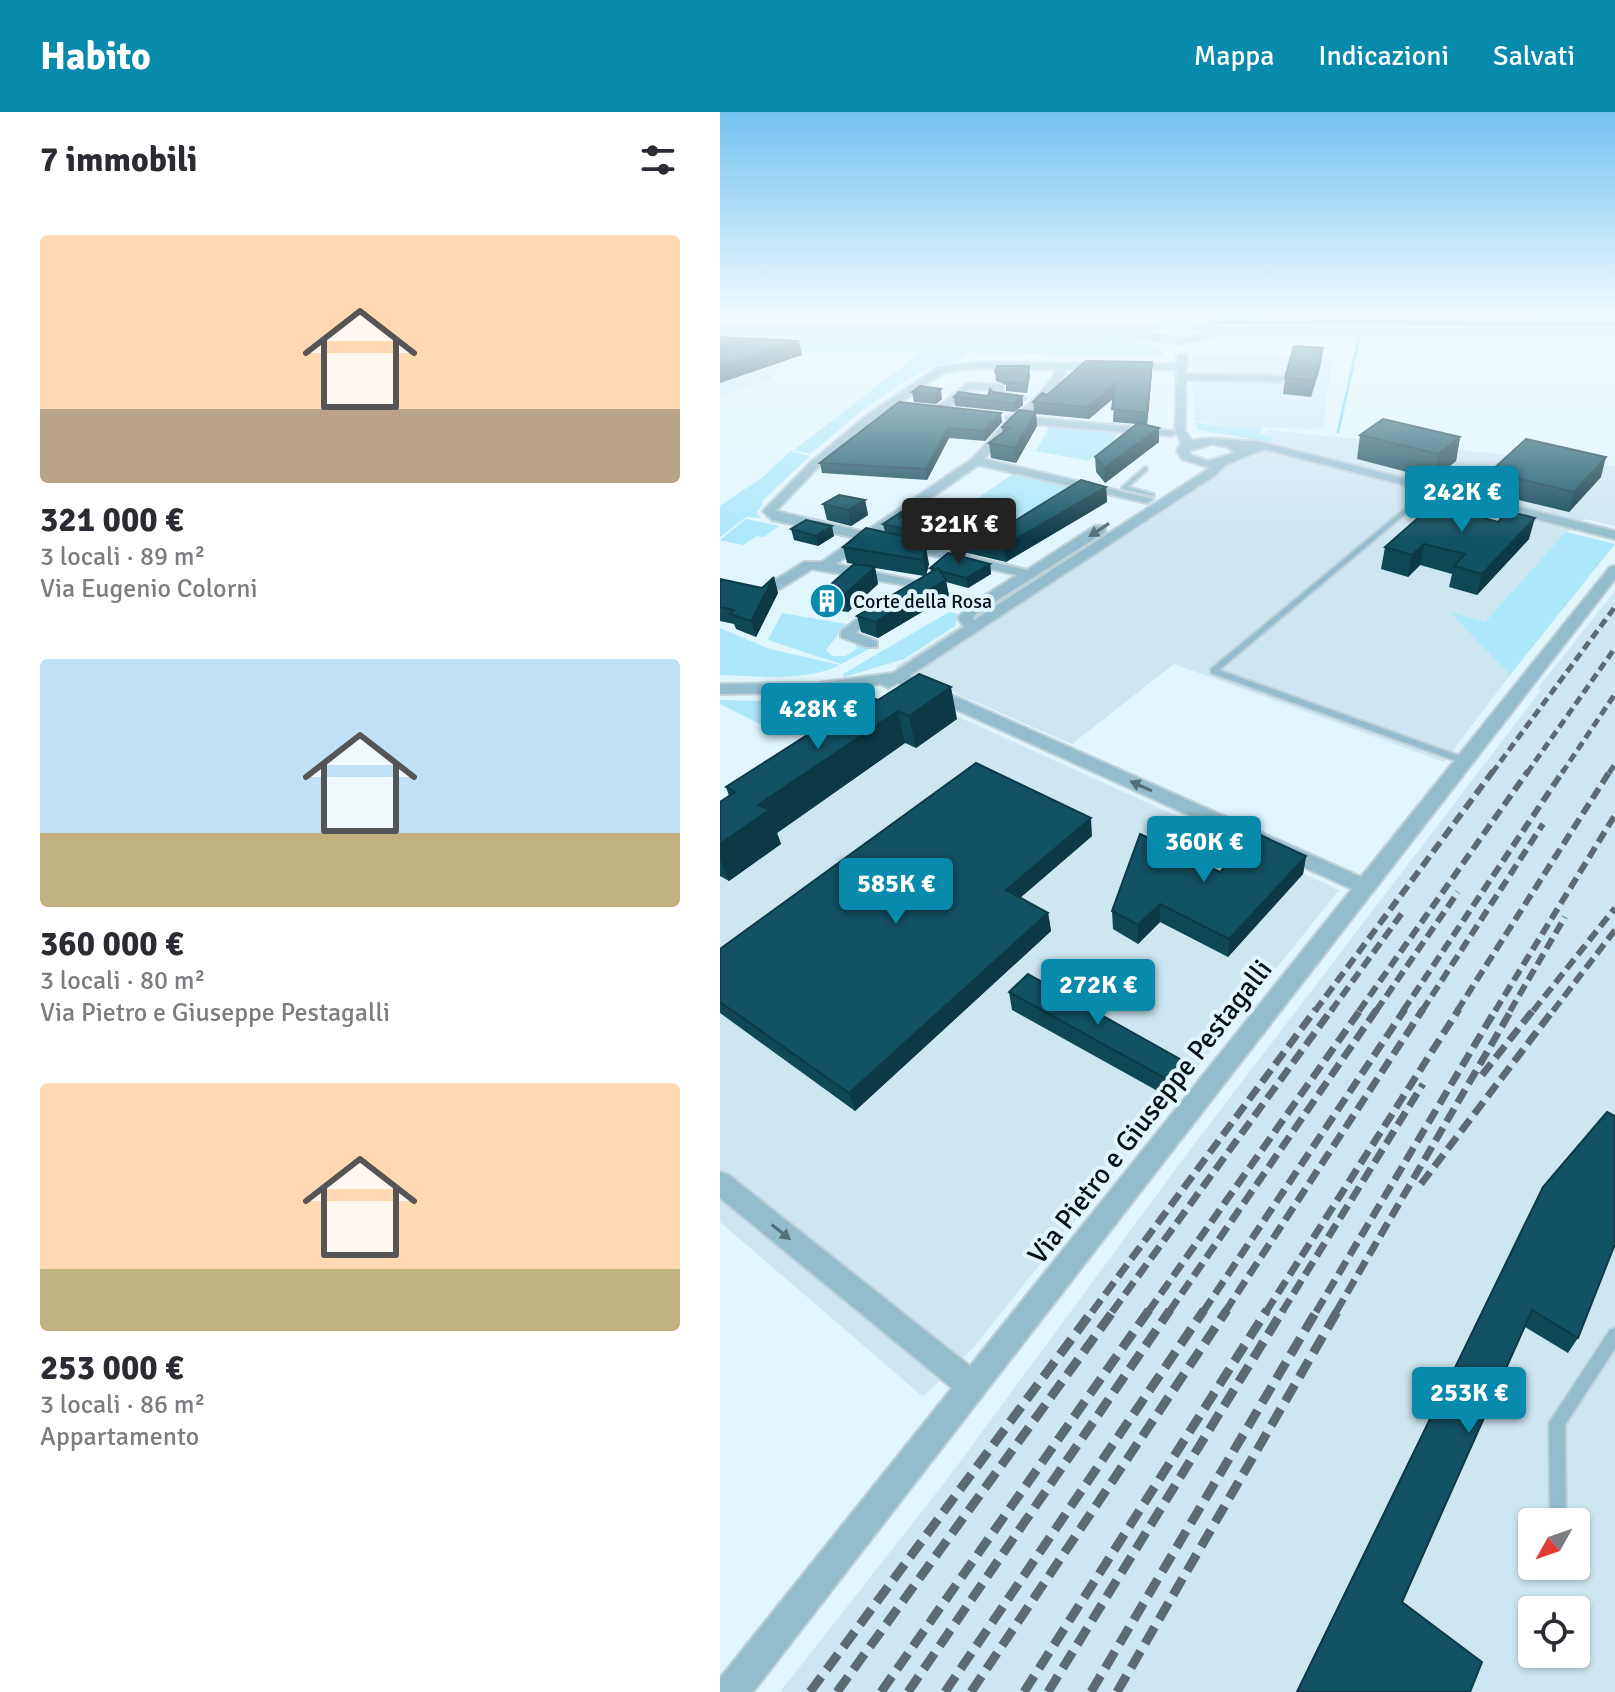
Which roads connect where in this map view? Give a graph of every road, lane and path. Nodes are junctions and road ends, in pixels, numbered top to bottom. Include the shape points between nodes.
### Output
1 (908, 391) edge
2 (1002, 391) edge
3 (1010, 391) edge
4 (1046, 391) edge
5 (1182, 391) edge
6 (1040, 398) junction
7 (895, 406) edge
8 (914, 408) edge
9 (956, 413) edge
10 (1008, 419) junction
11 (1182, 419) junction
12 (1171, 433) dead end
13 (1207, 441) junction
14 (1187, 446) junction
15 (1237, 449) junction
16 (976, 461) junction
17 (1196, 461) junction
18 (1221, 463) junction
19 (1145, 469) dead end
20 (1196, 483) junction
21 (1432, 489) junction
22 (1149, 497) junction
23 (1615, 535) edge
24 (868, 537) junction
25 (825, 566) junction
26 (1615, 570) edge
27 (1027, 574) junction
28 (916, 585) edge
29 (775, 586) edge
30 (857, 623) edge
31 (973, 628) junction
32 (872, 644) dead end
33 (897, 677) junction
34 (720, 689) edge
35 (773, 689) junction
36 (1465, 761) junction
37 (1365, 887) junction
38 (720, 1183) edge
39 (1615, 1335) edge
40 (972, 1386) junction
41 (1558, 1508) edge
42 (731, 1692) edge

1 - 24 street via 839,443 769,511 776,517
2 - 9 street via 996,400 960,395 934,410
3 - 6 street
4 - 6 street
5 - 11 street
6 - 10 street
7 - 8 street
10 - 12 street
10 - 16 street
11 - 13 street via 1190,432
11 - 14 street via 1180,431
13 - 14 street
13 - 15 street
14 - 17 street via 1184,454
15 - 18 street via 1236,459
15 - 21 street via 1274,449
16 - 22 street via 1074,487
16 - 24 street
17 - 18 street
17 - 20 street
18 - 20 street
19 - 22 lane via 1124,488
20 - 22 street
20 - 31 street
21 - 23 street
21 - 36 lane via 1214,671
22 -> 27 street
24 - 25 street
24 - 27 street
25 - 28 street
25 - 29 street via 809,565
26 - 36 street, Via Pietro e Giuseppe Pestagalli
27 - 31 street via 968,613 965,618
30 - 32 street via 846,634
31 - 33 street
33 - 35 street via 826,688
33 - 35 street via 847,709
37 -> 33 street
34 - 35 street
36 - 37 street, Via Pietro e Giuseppe Pestagalli
37 - 40 street, Via Pietro e Giuseppe Pestagalli
38 -> 40 street
39 - 41 lane via 1557,1423
40 - 42 street, Via Pietro e Giuseppe Pestagalli

